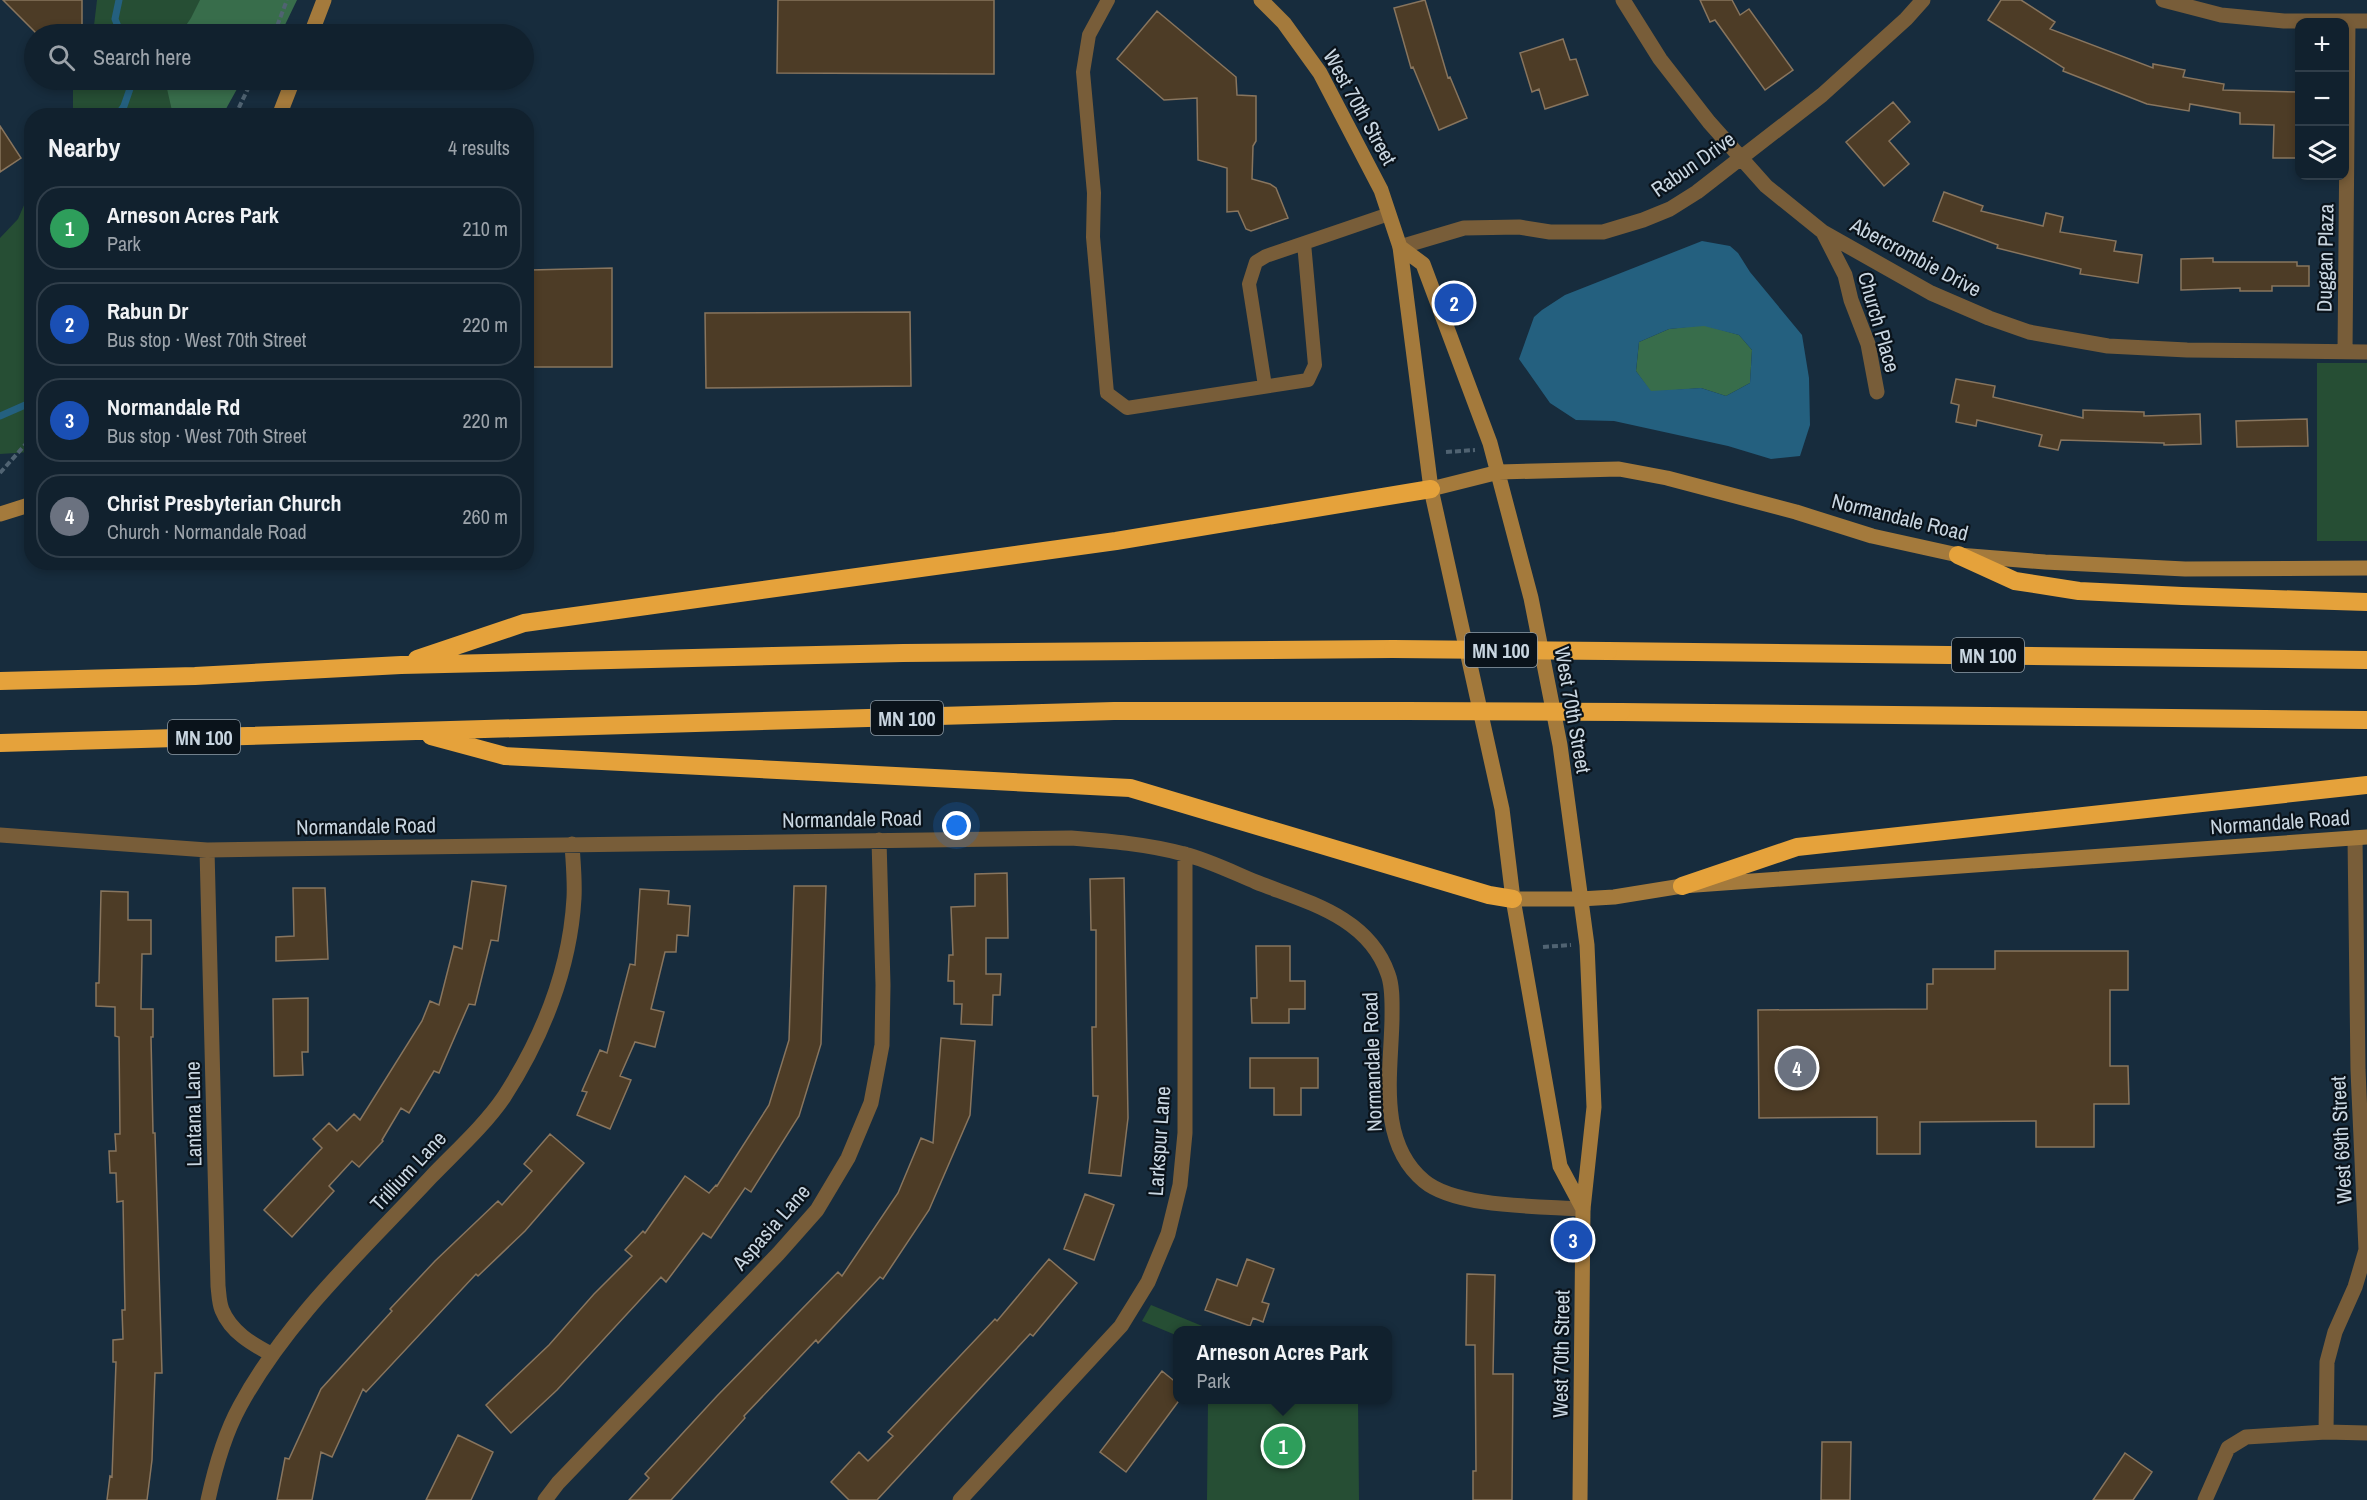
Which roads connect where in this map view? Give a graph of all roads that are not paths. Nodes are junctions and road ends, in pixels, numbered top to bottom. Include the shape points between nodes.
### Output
1 (324, 0) edge
2 (1108, 0) edge
3 (1261, 0) edge
4 (1623, 0) edge
5 (1923, 0) edge
6 (2163, 0) edge
7 (2295, 21) edge
8 (2349, 21) edge
9 (2367, 21) edge
10 (315, 24) edge
11 (2348, 72) edge
12 (289, 90) edge
13 (282, 108) edge
14 (1740, 158) junction
15 (1389, 214) junction
16 (1823, 232) junction
17 (1304, 243) junction
18 (1400, 247) junction
19 (2345, 352) junction
20 (2367, 352) edge
21 (1265, 386) junction
22 (1877, 392) dead end
23 (1498, 472) junction
24 (1431, 489) junction
25 (24, 506) edge
26 (0, 514) edge
27 (1958, 555) junction
28 (2367, 568) edge
29 (2367, 602) edge
30 (2367, 660) edge
31 (401, 665) junction
32 (0, 681) edge
33 (2367, 720) edge
34 (409, 730) junction
35 (0, 743) edge
36 (2367, 785) edge
37 (0, 835) edge
38 (2361, 838) edge
39 (879, 840) junction
40 (572, 844) junction
41 (207, 850) junction
42 (1185, 854) junction
43 (1682, 886) junction
44 (1513, 899) junction
45 (1580, 899) junction
46 (1583, 1209) junction
47 (271, 1354) junction
48 (2326, 1432) junction
49 (2367, 1434) edge
50 (208, 1500) edge
51 (545, 1500) edge
52 (960, 1500) edge
53 (1580, 1500) edge
54 (2205, 1500) edge

1 - 10 street
2 - 21 lane via 1089,35 1083,72 1107,393 1127,408
3 - 15 street, West 70th Street via 1284,23 1320,73 1382,190
4 - 14 street, Abercrombie Drive via 1660,59
5 - 14 street, Rabun Drive via 1822,95
6 - 7 street via 2221,15
8 - 9 street
11 - 19 street, Duggan Plaza
12 - 13 street
14 - 16 street, Abercrombie Drive via 1766,186
14 - 18 street, Rabun Drive via 1670,209 1603,232 1550,232 1519,226 1464,228
15 - 17 lane
15 - 18 street, West 70th Street
16 - 19 street, Abercrombie Drive via 1931,293 2029,332 2108,346
16 - 22 street, Church Place via 1845,275 1868,344
17 - 21 lane via 1256,262 1249,284
17 - 21 lane via 1315,365 1308,380
18 - 23 street, West 70th Street via 1423,264
18 - 24 street, West 70th Street
19 - 20 street, Abercrombie Drive
23 - 24 street, Normandale Road
23 - 27 street, Normandale Road via 1619,469 1668,478 1872,536
23 - 45 street, West 70th Street via 1531,598 1560,745
24 - 31 highway via 1116,542 524,623
24 - 44 street, West 70th Street via 1502,809
25 - 26 street
27 - 28 street, Normandale Road via 2185,569
27 - 29 highway via 2015,581 2079,591
30 - 31 highway, MN 100, bridge via 1393,649 891,653
31 - 32 highway, MN 100
33 - 34 highway, MN 100, bridge via 1114,711
34 - 35 highway, MN 100
34 - 44 highway via 505,756 1130,788
36 - 43 highway via 1797,847
37 - 41 street, Normandale Road
38 - 43 street, Normandale Road
38 - 48 street, West 69th Street via 2358,1070 2366,1250 2327,1362
39 - 40 street, Normandale Road
39 - 42 street, Normandale Road via 1071,838 1124,842
39 - 51 street, Aspasia Lane via 882,1045 871,1103 848,1158 817,1210 794,1237
40 - 41 street, Normandale Road
40 - 47 street, Trillium Lane via 574,898 567,951 552,1003 530,1053 502,1099
41 - 47 street, Lantana Lane via 218,1286 222,1310 234,1328 250,1344
42 - 46 street, Normandale Road via 1336,914 1377,949 1389,975 1392,1003 1391,1119 1396,1143 1407,1164 1425,1182 1446,1194 1470,1200
42 - 52 street, Larkspur Lane via 1185,1133 1180,1185 1168,1234 1148,1282 1121,1326
43 - 45 street, Normandale Road
44 - 45 street, Normandale Road
44 - 46 street, West 70th Street via 1560,1166
45 - 46 street, West 70th Street via 1587,945 1594,1107
46 - 53 street, West 70th Street
47 - 50 street, Trillium Lane via 239,1408 217,1463
48 - 49 street
48 - 54 street via 2246,1437 2228,1448

